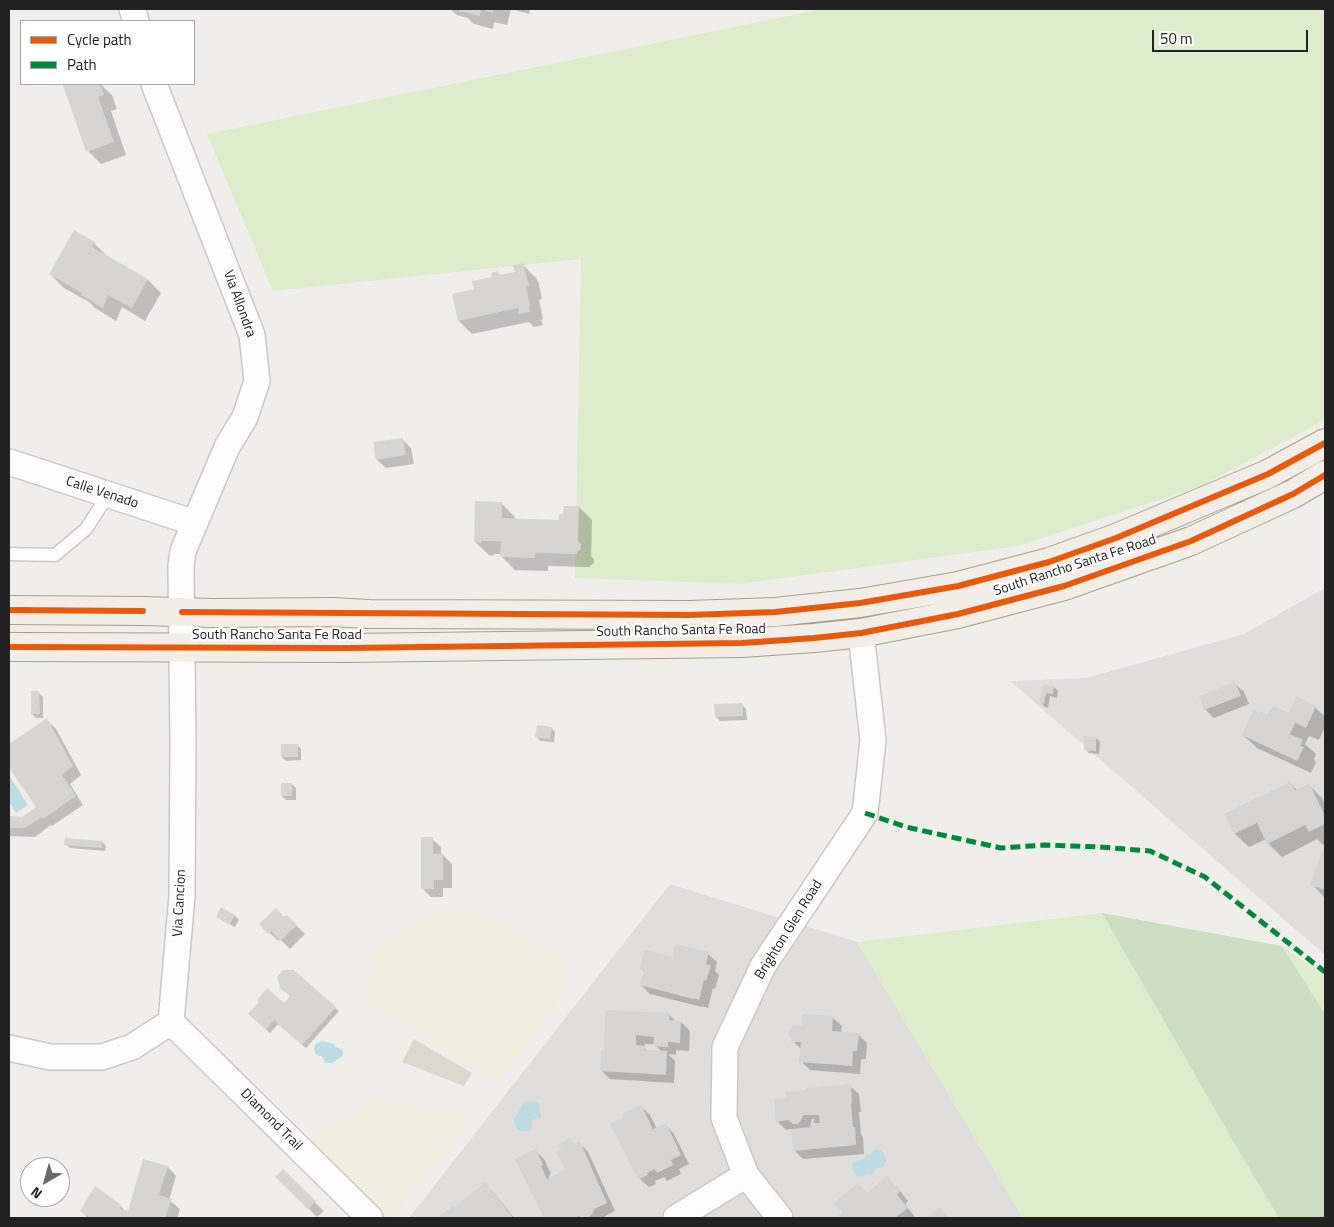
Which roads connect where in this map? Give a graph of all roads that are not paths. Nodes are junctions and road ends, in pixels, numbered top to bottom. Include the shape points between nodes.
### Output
1 (154, 85) edge
2 (1325, 443) edge
3 (9, 462) edge
4 (1325, 475) edge
5 (108, 495) junction
6 (194, 523) junction
7 (9, 554) edge
8 (9, 610) edge
9 (182, 612) junction
10 (861, 633) junction
11 (9, 647) edge
12 (182, 648) junction
13 (171, 1022) junction
14 (9, 1048) edge
15 (746, 1175) junction
16 (370, 1218) edge
17 (676, 1218) edge
18 (780, 1218) edge

1 - 6 street, Via Allondra via 252,335 257,381 245,417 227,447
2 - 9 main road, South Rancho Santa Fe Road via 1268,474 1057,559 958,586 860,603 775,612 689,615
3 - 5 street, Calle Venado
4 - 10 main road, South Rancho Santa Fe Road via 1293,494 1191,541 1064,586 958,614
5 - 6 street, Calle Venado
5 - 7 lane via 86,529 55,555
6 - 9 street, Via Allondra via 183,551
8 - 9 main road, South Rancho Santa Fe Road
9 - 12 street, Via Cancion
10 - 12 main road, South Rancho Santa Fe Road via 742,643
10 - 15 street, Brighton Glen Road via 873,740 865,813 763,966 725,1047 724,1118
11 - 12 main road, South Rancho Santa Fe Road
12 - 13 street, Via Cancion via 182,896
13 - 14 street via 132,1047 102,1057 50,1057
13 - 16 street, Diamond Trail
15 - 17 street
15 - 18 street, Brighton Glen Road

